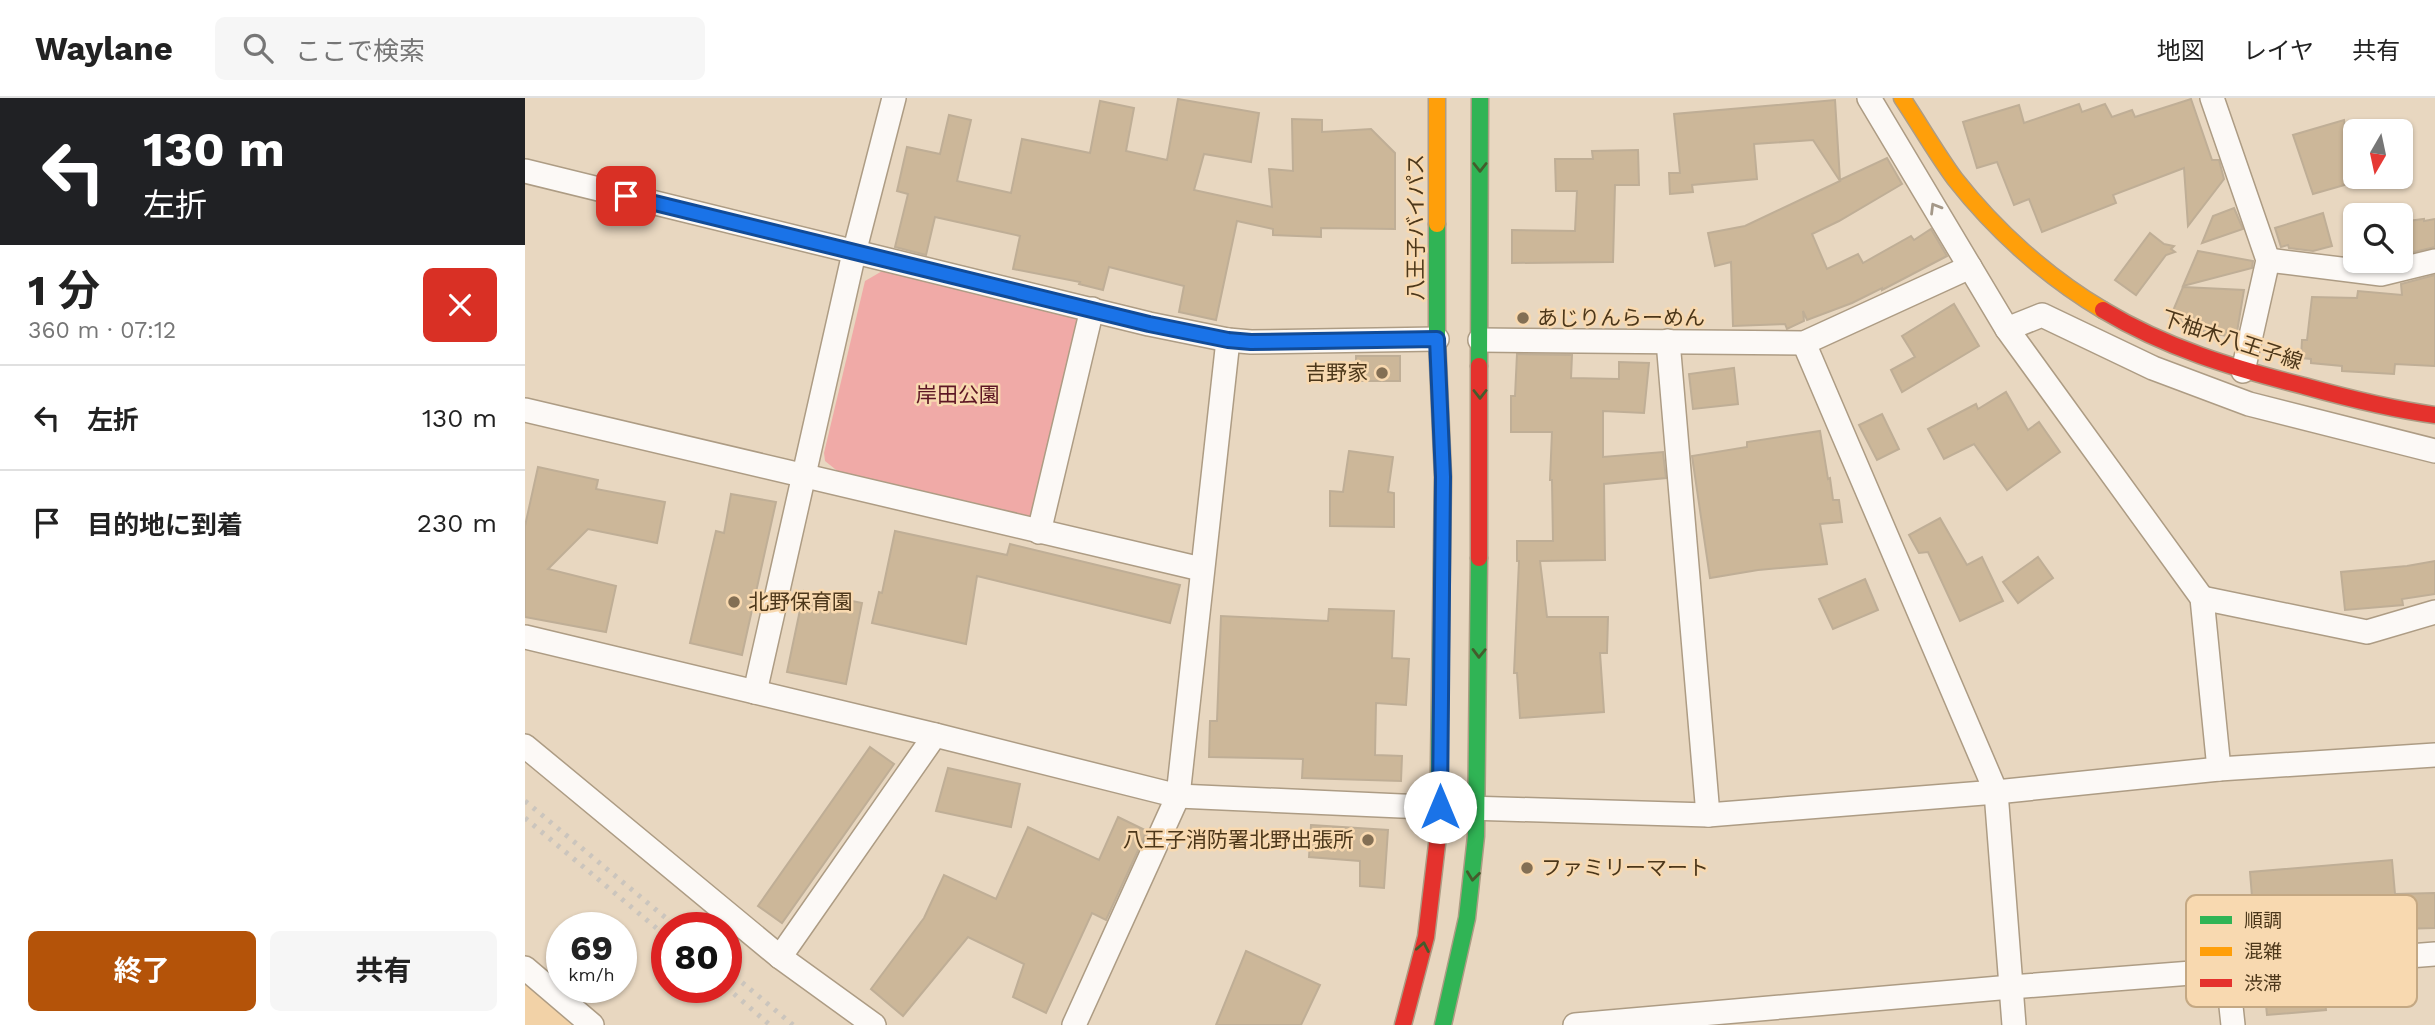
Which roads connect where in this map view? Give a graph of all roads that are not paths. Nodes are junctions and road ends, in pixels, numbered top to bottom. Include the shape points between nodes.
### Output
1 (894, 98) edge
2 (1437, 98) edge
3 (1448, 98) edge
4 (1459, 98) edge
5 (1480, 98) edge
6 (1493, 98) edge
7 (1869, 98) edge
8 (1902, 98) edge
9 (2213, 98) edge
10 (525, 171) edge
11 (854, 253) junction
12 (2267, 260) junction
13 (2435, 261) edge
14 (1970, 267) junction
15 (1092, 310) junction
16 (2007, 329) junction
17 (1437, 339) junction
18 (1228, 340) junction
19 (1480, 341) junction
20 (1668, 341) junction
21 (1804, 343) junction
22 (2243, 371) junction
23 (525, 410) edge
24 (2435, 415) edge
25 (2435, 451) edge
26 (803, 477) junction
27 (1039, 532) junction
28 (1201, 569) junction
29 (2202, 598) junction
30 (2435, 612) edge
31 (525, 638) edge
32 (755, 692) junction
33 (935, 735) junction
34 (525, 746) edge
35 (2435, 755) edge
36 (2219, 769) junction
37 (1996, 792) junction
38 (1178, 796) junction
39 (1440, 807) junction
40 (1478, 808) junction
41 (1708, 815) junction
42 (1421, 835) dead end
43 (1490, 847) dead end
44 (2435, 954) edge
45 (2417, 955) edge
46 (780, 957) junction
47 (525, 968) edge
48 (2186, 972) edge
49 (2011, 987) junction
50 (2231, 1007) edge
51 (592, 1025) edge
52 (874, 1025) edge
53 (1074, 1025) edge
54 (1403, 1025) edge
55 (1443, 1025) edge
56 (1576, 1025) edge
57 (2014, 1025) edge
58 (2233, 1025) edge

1 - 11 street
2 - 3 main road
2 - 17 main road, 八王子バイパス
4 - 5 main road
5 - 6 main road
5 -> 19 main road
14 -> 7 street
8 - 22 main road, 下柚木八王子線 via 1961,186 2047,273 2151,337
9 - 12 street
10 - 11 street
11 - 15 street
11 - 26 street
12 - 13 street via 2381,274
12 - 22 street
14 - 16 street
14 - 21 street
15 - 18 street
15 - 27 street
16 - 25 street via 2042,314 2154,368 2249,404
16 - 29 street
17 - 18 street
17 - 39 main road, 八王子バイパス via 1443,477
18 - 28 street
19 - 20 street
19 -> 40 main road
20 - 21 street
20 - 41 street
21 - 37 street
22 - 24 main road, 下柚木八王子線 via 2397,411
23 - 26 street
26 - 27 street
26 - 32 street
27 - 28 street
28 - 38 street
29 - 30 street via 2367,632
29 - 36 street
31 - 32 street
32 - 33 street
33 - 38 street
33 - 46 street
34 - 46 street
35 - 36 street
36 - 37 street
37 - 41 street
37 - 49 street
38 - 39 street
38 - 53 street
39 - 40 street
39 - 42 main road
54 -> 39 main road, 八王子バイパス via 1433,895
40 - 41 street
40 - 43 main road
40 -> 55 main road via 1470,901
44 - 45 street
46 - 52 street
47 - 51 street
48 - 49 street
49 - 56 street
49 - 57 street
50 - 58 street

